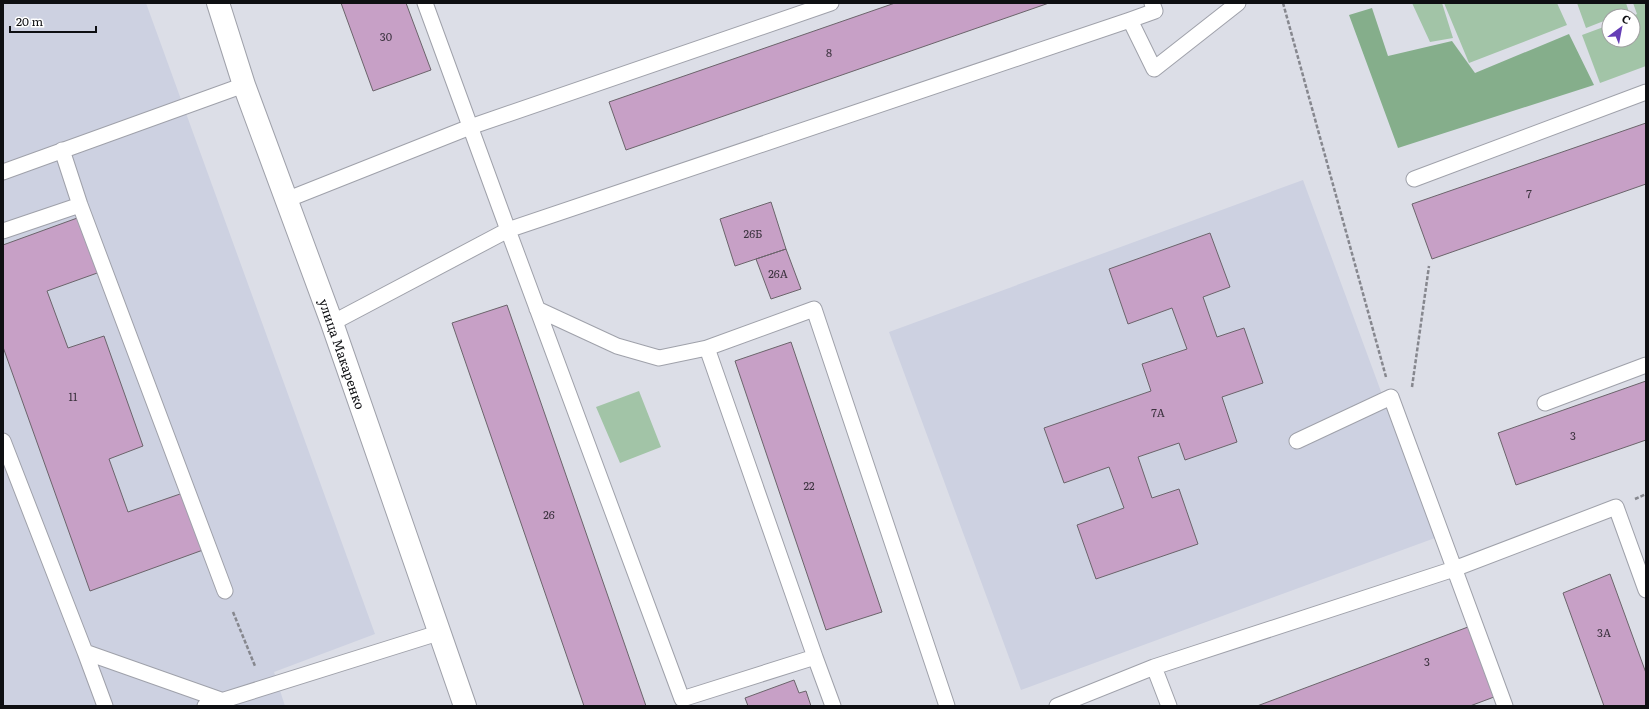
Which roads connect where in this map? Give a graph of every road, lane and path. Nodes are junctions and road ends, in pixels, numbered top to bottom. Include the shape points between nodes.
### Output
1 (218, 3) edge
2 (425, 3) edge
3 (831, 3) edge
4 (1152, 3) edge
5 (1238, 3) edge
6 (1283, 3) edge
7 (1130, 20) junction
8 (244, 85) junction
9 (1646, 92) edge
10 (470, 127) junction
11 (62, 150) junction
12 (3, 172) edge
13 (1414, 179) dead end
14 (286, 200) junction
15 (80, 205) junction
16 (508, 230) junction
17 (3, 231) edge
18 (1429, 266) dead end
19 (537, 309) junction
20 (332, 323) junction
21 (707, 348) junction
22 (1646, 365) edge
23 (1412, 389) dead end
24 (1391, 397) junction
25 (1545, 403) dead end
26 (3, 441) edge
27 (1297, 441) dead end
28 (1454, 569) junction
29 (1646, 590) edge
30 (225, 591) joint
31 (438, 633) junction
32 (85, 652) junction
33 (815, 657) junction
34 (1154, 667) junction
35 (264, 688) junction
36 (221, 700) junction
37 (105, 706) edge
38 (205, 706) edge
39 (465, 706) edge
40 (833, 706) edge
41 (947, 706) edge
42 (1058, 706) edge
43 (1169, 706) edge
44 (1505, 706) edge

1 - 8 street, улица Макаренко
2 - 10 lane
3 - 10 lane
4 - 7 lane via 1155,11
5 - 7 lane via 1154,69
6 - 24 path
7 - 16 lane
8 - 11 lane
8 - 14 street, улица Макаренко
9 - 13 lane
10 - 14 lane
10 - 16 lane
11 - 12 lane
11 - 15 lane
14 - 20 street, улица Макаренко
15 - 17 lane
15 - 30 lane
16 - 19 lane
16 - 20 lane
18 - 23 path
19 - 21 lane via 617,346 659,358
19 - 33 lane via 682,699
20 - 31 street, улица Макаренко
21 - 33 lane
21 - 41 lane via 814,309
22 - 25 lane
24 - 27 lane
24 - 28 lane
26 - 32 lane
28 - 29 lane via 1616,507
28 - 34 lane
28 - 44 lane
30 - 35 path
31 - 35 lane
31 - 39 street, улица Макаренко
32 - 36 lane
32 - 37 lane
33 - 40 lane
34 - 42 lane
34 - 43 lane
35 - 36 lane
36 - 38 lane

